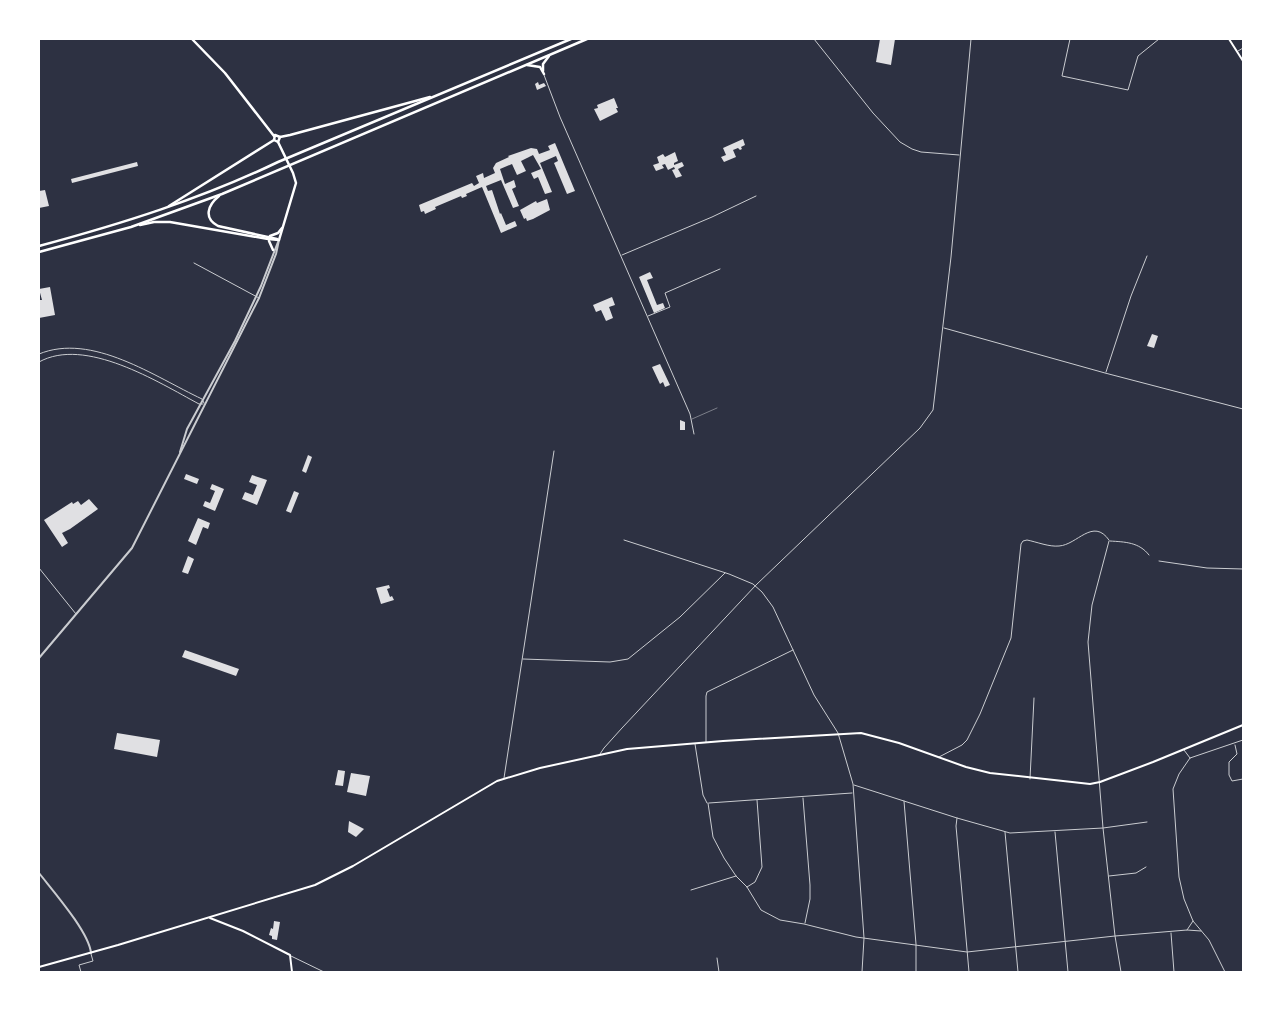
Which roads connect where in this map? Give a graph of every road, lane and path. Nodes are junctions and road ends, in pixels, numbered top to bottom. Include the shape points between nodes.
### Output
1 (192, 39) edge
2 (571, 39) edge
3 (588, 39) edge
4 (814, 39) edge
5 (971, 39) edge
6 (1070, 39) edge
7 (1159, 39) edge
8 (1229, 39) edge
9 (1243, 48) edge
10 (1237, 52) junction
11 (550, 55) junction
12 (1243, 61) edge
13 (525, 65) junction
14 (544, 74) junction
15 (441, 94) junction
16 (274, 136) junction
17 (280, 137) junction
18 (274, 140) junction
19 (278, 142) junction
20 (960, 155) junction
21 (222, 194) junction
22 (756, 196) dead end
23 (162, 210) junction
24 (132, 227) junction
25 (282, 228) junction
26 (268, 238) junction
27 (279, 240) junction
28 (39, 246) edge
29 (273, 250) junction
30 (39, 252) edge
31 (621, 255) junction
32 (1147, 256) dead end
33 (194, 263) dead end
34 (720, 270) dead end
35 (256, 296) junction
36 (259, 298) junction
37 (648, 316) junction
38 (943, 328) junction
39 (74, 349) junction
40 (39, 354) edge
41 (74, 354) junction
42 (39, 362) edge
43 (1105, 373) junction
44 (202, 400) junction
45 (199, 404) junction
46 (205, 404) junction
47 (717, 408) dead end
48 (1243, 409) edge
49 (692, 419) junction
50 (694, 434) dead end
51 (554, 451) dead end
52 (180, 454) junction
53 (624, 540) dead end
54 (1109, 541) junction
55 (1149, 555) dead end
56 (1159, 561) dead end
57 (39, 568) edge
58 (1243, 569) edge
59 (725, 573) junction
60 (756, 586) junction
61 (77, 614) junction
62 (794, 650) junction
63 (39, 658) edge
64 (522, 659) junction
65 (1034, 698) dead end
66 (1243, 725) edge
67 (838, 733) junction
68 (1243, 740) edge
69 (706, 742) junction
70 (695, 743) junction
71 (1235, 743) junction
72 (1183, 750) junction
73 (600, 754) junction
74 (939, 757) junction
75 (1190, 758) junction
76 (504, 779) junction
77 (1030, 779) junction
78 (1243, 779) edge
79 (1100, 782) junction
80 (853, 784) junction
81 (853, 793) junction
82 (803, 797) junction
83 (757, 800) junction
84 (904, 800) junction
85 (708, 803) junction
86 (957, 818) junction
87 (1147, 822) dead end
88 (1103, 828) junction
89 (1055, 831) junction
90 (1005, 832) junction
91 (1146, 867) dead end
92 (39, 873) edge
93 (736, 876) junction
94 (1108, 876) junction
95 (746, 887) junction
96 (691, 890) dead end
97 (210, 918) junction
98 (1193, 921) junction
99 (804, 924) junction
100 (1187, 930) junction
101 (1202, 931) junction
102 (1171, 932) junction
103 (1115, 936) junction
104 (864, 938) junction
105 (1064, 941) junction
106 (916, 944) junction
107 (1016, 946) junction
108 (967, 952) junction
109 (91, 953) junction
110 (290, 955) junction
111 (717, 958) dead end
112 (39, 967) edge
113 (81, 972) edge
114 (292, 972) edge
115 (324, 972) edge
116 (719, 972) edge
117 (862, 972) edge
118 (916, 972) edge
119 (969, 972) edge
120 (1018, 972) edge
121 (1068, 972) edge
122 (1121, 972) edge
123 (1174, 972) edge
124 (1225, 972) edge

1 - 16 main road via 229,78
2 - 15 main road
3 - 11 main road
4 - 20 street via 873,113 905,146 921,152
5 - 20 street
6 - 7 street via 1062,76 1128,90 1138,56
8 - 10 main road
9 - 10 street
10 - 12 main road
11 - 13 main road
11 - 14 main road via 543,64
13 - 14 main road via 538,66
13 - 21 main road
14 - 31 street
15 - 17 main road
15 - 23 main road
16 - 17 main road
16 - 18 main road
17 - 19 main road
18 - 19 main road
18 - 23 main road
19 - 25 main road via 296,184
20 - 38 street
21 - 24 main road
21 - 26 main road via 211,204 208,216 211,221 218,226
22 - 31 street
23 - 28 main road
24 - 26 main road via 170,222
24 - 30 main road
25 - 26 main road
25 - 27 main road
26 - 27 main road
26 - 29 main road
27 - 29 street
27 - 36 street
29 - 35 street
31 - 37 street
32 - 43 street
33 - 35 street
34 - 37 street via 665,294 670,308
35 - 36 street
35 - 44 street
36 - 46 street
37 - 49 street
38 - 43 street
38 - 60 street via 936,398 930,416
39 - 40 street
39 - 41 street
39 - 44 street via 112,356
41 - 42 street via 53,356
41 - 45 street via 114,362
43 - 48 street
44 - 45 street
44 - 46 street
45 - 46 street
45 - 52 street
46 - 52 street
47 - 49 lane
49 - 50 street
51 - 64 street
52 - 61 street via 132,548
53 - 59 street
54 - 55 street via 1140,546
54 - 74 street via 1099,532 1090,532 1060,546 1022,541 1011,638 967,740
54 - 79 street via 1088,634
56 - 58 street
57 - 61 street
59 - 60 street
59 - 64 street via 675,621 628,659 610,662
60 - 62 street via 773,607
60 - 73 street
61 - 63 street
62 - 67 street via 813,693
62 - 69 street via 707,692
64 - 76 street
65 - 77 street
66 - 72 main road
67 - 69 main road
67 - 74 main road via 866,733
67 - 80 street
68 - 71 street
69 - 70 main road
70 - 73 main road
70 - 85 street via 703,795
71 - 75 street
71 - 78 street via 1237,754 1230,762 1229,775 1232,781
72 - 75 street
72 - 79 main road
73 - 76 main road
74 - 77 main road via 990,773
75 - 98 street via 1173,789 1179,877
76 - 97 main road via 331,878
77 - 79 main road
79 - 88 street
80 - 81 street
80 - 84 street
81 - 82 street
81 - 104 street
82 - 83 street
82 - 99 street via 810,885
83 - 85 street
83 - 95 street via 762,868 755,882
84 - 86 street
84 - 106 street
85 - 93 street via 713,837
86 - 90 street
86 - 108 street
87 - 88 street
88 - 89 street
88 - 94 street
89 - 90 street
89 - 105 street
90 - 107 street
91 - 94 street via 1136,873
92 - 109 street via 84,932
93 - 95 street
93 - 96 street
94 - 103 street
95 - 99 street via 765,913 780,920
97 - 109 main road
97 - 110 main road via 238,928
98 - 100 street
98 - 101 street
99 - 104 street
100 - 101 street
100 - 102 street
101 - 124 street
102 - 103 street
102 - 123 street
103 - 105 street
103 - 122 street
104 - 106 street
104 - 117 street
105 - 107 street
105 - 121 street
106 - 108 street
106 - 118 street
107 - 108 street
107 - 120 street
108 - 119 street
109 - 112 main road
109 - 113 street via 93,960 79,965
110 - 114 main road
110 - 115 street
111 - 116 street

